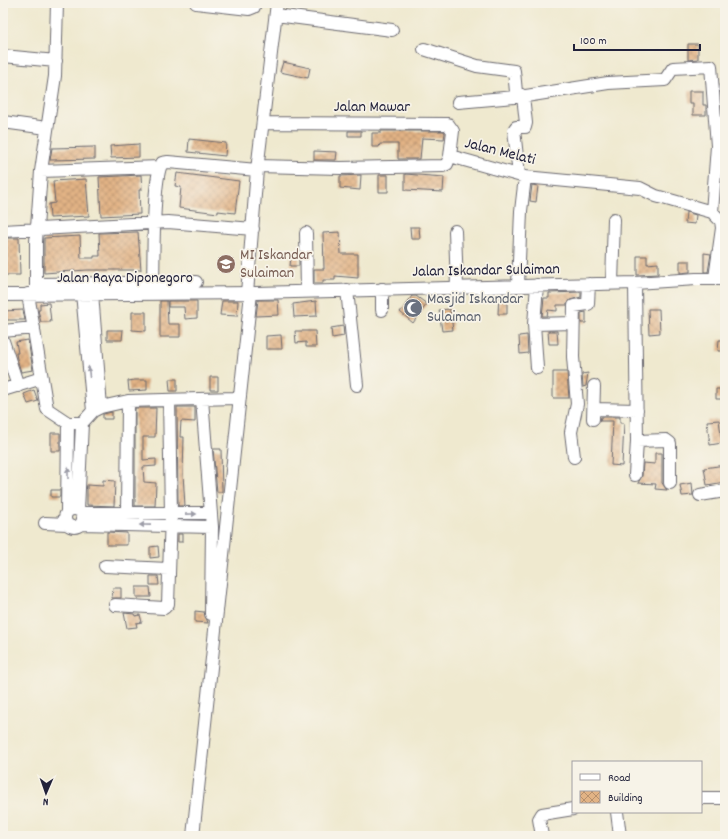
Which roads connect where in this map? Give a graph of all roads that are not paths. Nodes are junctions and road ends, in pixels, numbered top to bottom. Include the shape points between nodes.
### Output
1 (57, 3) edge
2 (196, 3) edge
3 (255, 3) edge
4 (276, 9) edge
5 (392, 30) dead end
6 (424, 49) dead end
7 (3, 56) edge
8 (56, 61) junction
9 (523, 96) junction
10 (458, 102) dead end
11 (3, 122) edge
12 (263, 123) junction
13 (47, 128) junction
14 (721, 146) edge
15 (450, 156) junction
16 (160, 167) junction
17 (257, 168) junction
18 (41, 171) junction
19 (522, 176) junction
20 (712, 212) junction
21 (614, 219) dead end
22 (154, 222) junction
23 (37, 229) junction
24 (253, 229) junction
25 (3, 231) edge
26 (455, 231) dead end
27 (306, 233) dead end
28 (720, 278) edge
29 (153, 282) junction
30 (196, 282) dead end
31 (635, 283) junction
32 (589, 284) junction
33 (612, 284) junction
34 (537, 285) junction
35 (518, 286) junction
36 (457, 287) junction
37 (382, 289) junction
38 (347, 290) junction
39 (34, 291) junction
40 (307, 291) junction
41 (87, 293) junction
42 (249, 293) junction
43 (3, 295) edge
44 (382, 310) dead end
45 (573, 323) junction
46 (534, 324) junction
47 (34, 328) junction
48 (3, 331) edge
49 (3, 341) edge
50 (537, 368) dead end
51 (42, 378) junction
52 (357, 385) dead end
53 (18, 386) junction
54 (594, 386) dead end
55 (3, 390) edge
56 (235, 398) dead end
57 (202, 399) junction
58 (169, 400) junction
59 (128, 401) junction
60 (97, 409) junction
61 (637, 410) junction
62 (68, 423) junction
63 (82, 423) junction
64 (637, 441) junction
65 (574, 457) dead end
66 (635, 475) dead end
67 (670, 483) dead end
68 (725, 491) edge
69 (700, 495) dead end
70 (127, 513) junction
71 (211, 513) junction
72 (75, 516) junction
73 (171, 520) junction
74 (45, 524) dead end
75 (212, 527) junction
76 (105, 566) dead end
77 (168, 569) junction
78 (115, 605) dead end
79 (210, 631) dead end
80 (702, 798) edge
81 (725, 798) edge
82 (572, 809) edge
83 (617, 813) edge
84 (193, 836) edge
85 (542, 836) edge
86 (620, 836) edge

1 - 8 street
2 - 3 street via 249,9 254,7
4 - 5 street
4 - 12 street
6 - 9 street via 477,66 514,71 516,92
7 - 8 street
8 - 13 street
9 - 10 street
9 - 14 street via 608,83 665,80 673,68 710,66 713,69
9 - 19 street via 526,123 525,126 516,127 514,130
11 - 13 street
12 - 15 street, Jalan Mawar via 448,124 453,131
12 - 17 street
13 - 18 street
14 - 20 street
15 - 17 street, Jalan Melati via 447,164 443,166
15 - 19 street, Jalan Melati
16 - 17 street via 162,163 168,162
16 - 18 street
16 - 22 street
17 - 24 street
18 - 23 street
19 - 20 street, Jalan Melati via 640,188 656,196
19 - 35 street
20 - 28 street via 721,221 722,228
21 - 33 street
22 - 23 street
22 - 24 street
22 - 29 street
23 - 25 street
23 - 39 street
24 - 42 street
26 - 36 street
27 - 40 street
28 - 31 street, Jalan Iskandar Sulaiman
29 - 30 street
29 - 39 street
31 - 33 street, Jalan Iskandar Sulaiman
31 - 61 street
32 - 33 street, Jalan Iskandar Sulaiman
32 - 34 street, Jalan Iskandar Sulaiman
32 - 45 street via 588,304 574,305
34 - 35 street, Jalan Iskandar Sulaiman
34 - 46 street
35 - 36 street, Jalan Iskandar Sulaiman
36 - 37 street, Jalan Iskandar Sulaiman
37 - 38 street, Jalan Iskandar Sulaiman
37 - 44 street
38 - 40 street, Jalan Iskandar Sulaiman
38 - 52 street
39 - 41 street, Jalan Raya Diponegoro
39 - 43 street, Jalan Raya Diponegoro
39 - 47 street
40 - 42 street, Jalan Iskandar Sulaiman
41 - 42 street, Jalan Raya Diponegoro
41 - 60 street
42 - 84 street
45 - 46 street
45 - 65 street via 577,404 571,432
46 - 50 street
47 - 48 street
47 - 51 street
49 - 53 street
51 - 53 street
51 - 62 street via 47,408
53 - 55 street
54 - 61 street via 594,414
56 - 57 street
57 - 58 street
57 - 71 street
58 - 59 street
58 - 73 street
59 - 60 street
59 - 70 street
60 - 63 street
61 - 64 street
62 - 63 street
72 -> 62 street
63 - 72 street
64 - 66 street
64 - 67 street via 666,440 670,443
68 - 69 street
70 - 72 street
70 - 73 street
73 -> 71 street
71 - 75 street
73 -> 72 street
72 - 74 street
73 - 75 street
73 - 77 street
75 - 79 street
76 - 77 street
77 - 78 street via 166,607
80 - 81 street
82 - 85 street via 542,814
83 - 86 street

